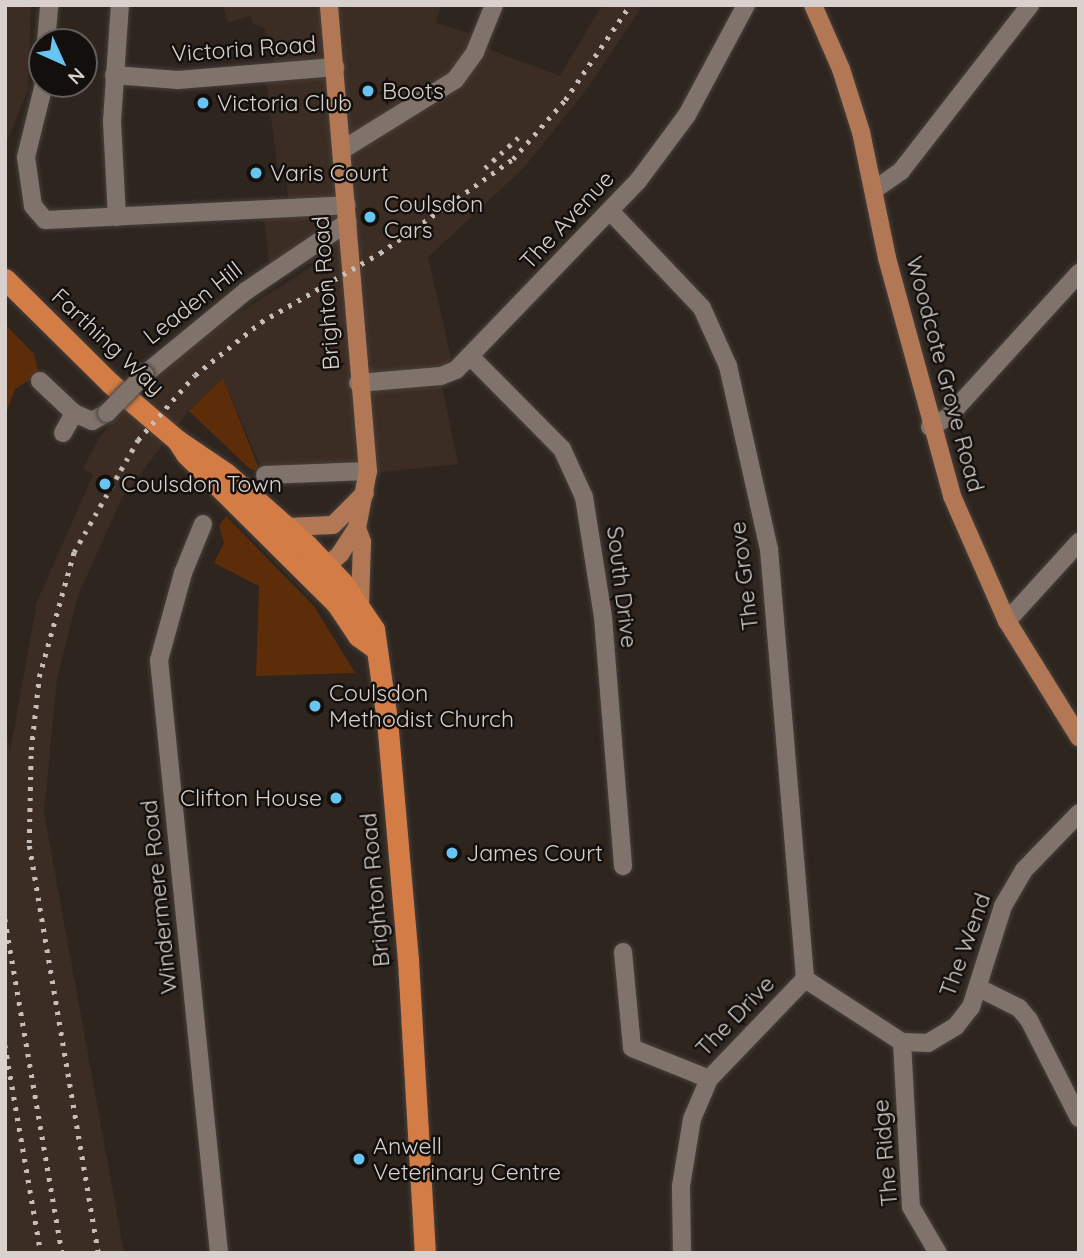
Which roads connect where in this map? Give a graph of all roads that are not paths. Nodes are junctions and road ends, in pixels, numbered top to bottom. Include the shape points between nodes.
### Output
1 (49, 5) edge
2 (120, 5) edge
3 (329, 5) edge
4 (494, 5) edge
5 (746, 5) edge
6 (813, 5) edge
7 (1030, 5) edge
8 (47, 28) edge
9 (335, 67) junction
10 (114, 75) junction
11 (41, 98) edge
12 (342, 150) junction
13 (874, 190) junction
14 (611, 212) junction
15 (347, 213) junction
16 (117, 217) junction
17 (1079, 273) edge
18 (5, 279) edge
19 (470, 356) junction
20 (40, 381) dead end
21 (358, 383) junction
22 (74, 413) junction
23 (930, 426) junction
24 (63, 433) dead end
25 (177, 440) junction
26 (368, 471) junction
27 (265, 475) dead end
28 (365, 493) junction
29 (203, 524) dead end
30 (287, 527) junction
31 (357, 528) junction
32 (1079, 542) edge
33 (320, 573) junction
34 (360, 605) junction
35 (1007, 621) junction
36 (375, 648) junction
37 (1079, 737) edge
38 (1079, 813) edge
39 (623, 866) dead end
40 (623, 952) dead end
41 (805, 979) junction
42 (979, 988) junction
43 (902, 1042) junction
44 (709, 1079) junction
45 (1079, 1118) edge
46 (219, 1253) edge
47 (425, 1253) edge
48 (682, 1253) edge
49 (938, 1253) edge

1 - 8 street
2 - 10 street
3 - 9 main road, Brighton Road
4 - 12 street via 472,58 455,80
5 - 14 street, The Avenue via 687,115
6 - 13 main road, Woodcote Grove Road via 841,69
7 - 13 street via 901,171
9 - 10 street, Victoria Road via 177,80
9 - 12 main road, Brighton Road
10 - 16 street
11 - 16 street via 26,157 33,206 40,217 52,221
12 - 15 main road, Brighton Road
13 - 23 main road, Woodcote Grove Road
14 - 19 street, The Avenue
14 - 41 street, The Grove via 702,308 731,378 769,549
15 - 16 street
15 - 21 main road, Brighton Road
15 - 22 street, Leaden Hill, bridge via 145,374 107,414 92,421
17 - 23 street via 948,418
18 - 25 highway, Farthing Way via 110,383
19 - 21 street, The Avenue via 450,375
19 - 39 street, South Drive via 562,449 584,497 603,617
20 - 22 street
21 - 26 main road, Brighton Road
22 - 24 street
23 - 35 main road, Woodcote Grove Road via 970,541
25 - 30 highway, Farthing Way via 218,467
25 - 33 highway, Farthing Way via 186,454
26 - 27 street
26 - 28 main road, Brighton Road
28 - 30 main road via 332,525
28 - 31 main road, Brighton Road
29 - 46 street, Windermere Road via 202,545 183,573 159,660
30 - 33 highway, Farthing Way
31 - 33 main road, Brighton Road
31 - 34 main road, Brighton Road via 362,542
32 - 35 street
33 - 34 highway
33 - 36 highway, Farthing Way via 358,636
34 - 36 highway, Brighton Road via 374,629
35 - 37 main road, Woodcote Grove Road
36 - 47 highway, Brighton Road via 387,720 408,960
38 - 42 street, The Wend via 1024,870 1003,906
40 - 44 street via 632,1048
41 - 43 street
41 - 44 street, The Drive
42 - 43 street, The Wend via 956,1026 928,1043
42 - 45 street via 1019,1007 1030,1020
43 - 49 street, The Ridge via 911,1207
44 - 48 street, The Drive via 692,1119 681,1186

